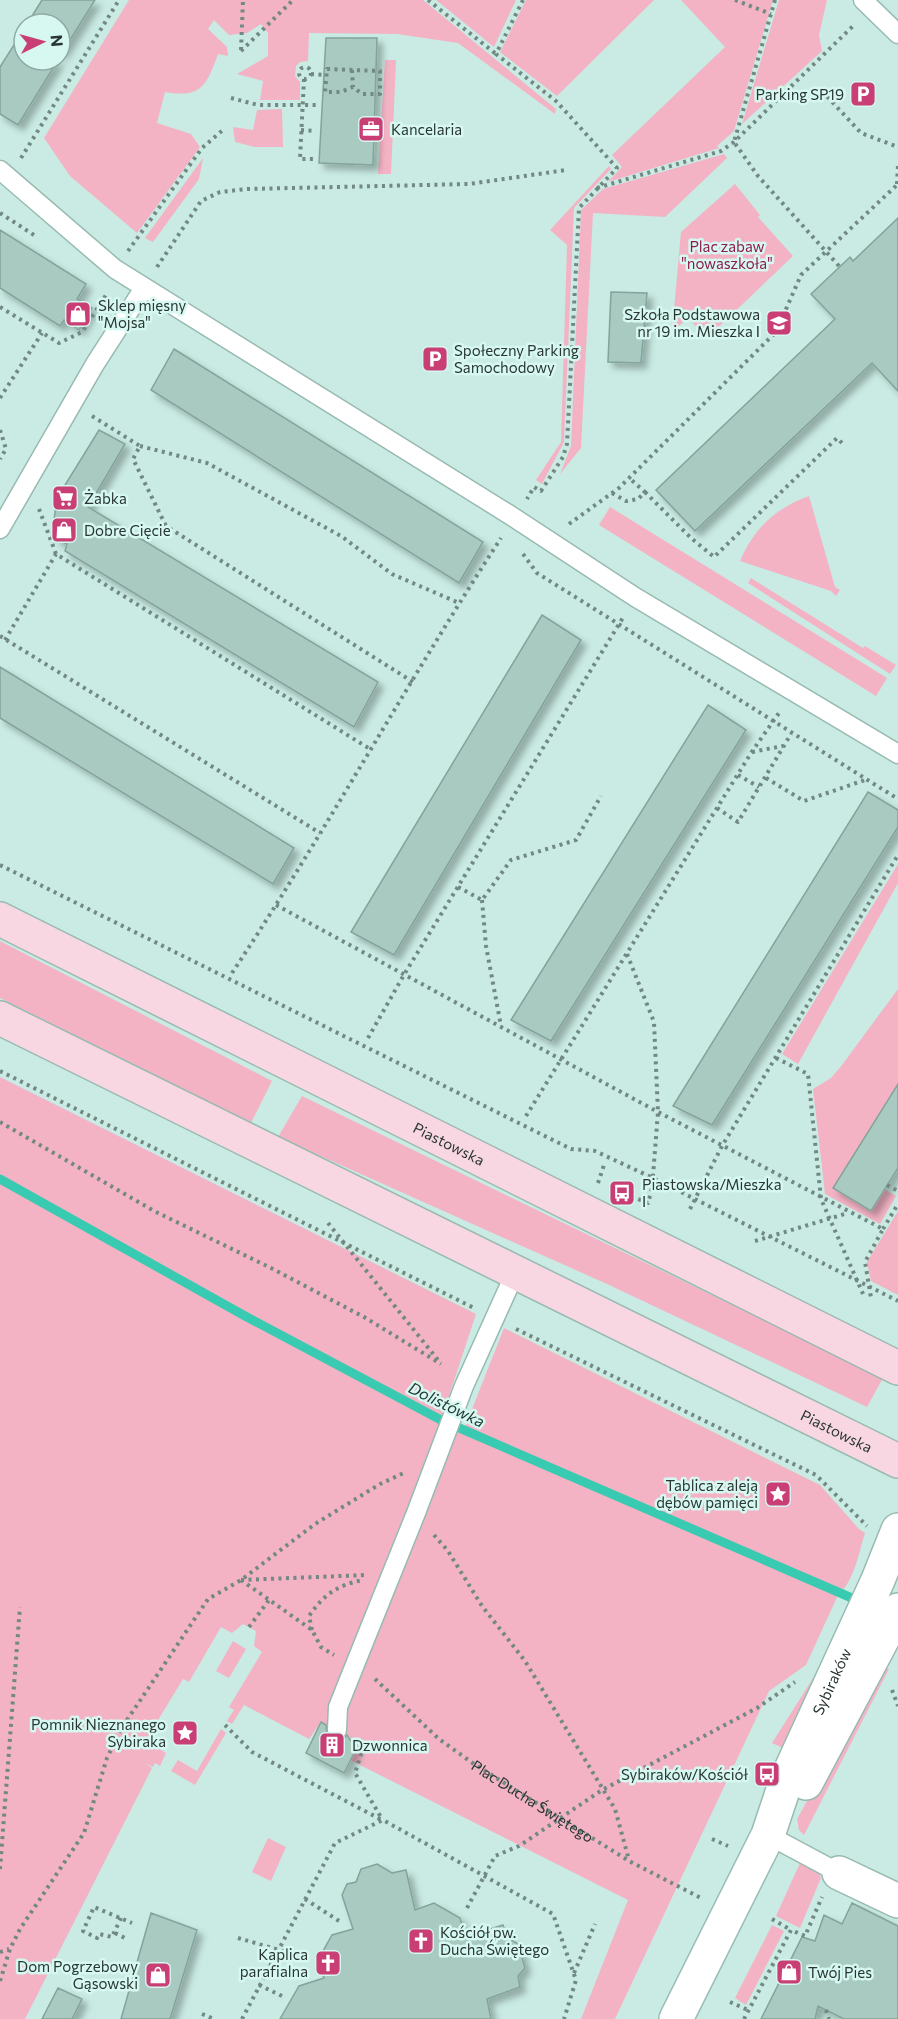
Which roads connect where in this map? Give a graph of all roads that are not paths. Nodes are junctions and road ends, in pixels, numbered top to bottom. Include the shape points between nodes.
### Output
1 (867, 4) edge
2 (898, 34) edge
3 (5, 173) edge
4 (144, 288) junction
5 (0, 529) edge
6 (898, 754) edge
7 (0, 919) edge
8 (0, 1018) edge
9 (516, 1271) junction
10 (898, 1368) edge
11 (898, 1461) edge
12 (885, 1530) edge
13 (898, 1610) edge
14 (864, 1645) junction
15 (337, 1730) dead end
16 (768, 1835) junction
17 (836, 1871) joint
18 (898, 1901) edge
19 (676, 2019) edge

1 - 2 lane
3 - 4 lane via 115,269
4 - 5 lane
4 - 6 lane via 635,597
7 - 10 main road, Piastowska
8 - 9 main road, Piastowska
9 - 11 main road, Piastowska
9 - 15 lane via 463,1390 356,1662 339,1707
12 - 14 street, Sybiraków
13 - 14 street, Sybiraków
14 - 16 street, Sybiraków via 787,1778
16 - 17 lane
16 - 19 street, Sybiraków
17 - 18 street

